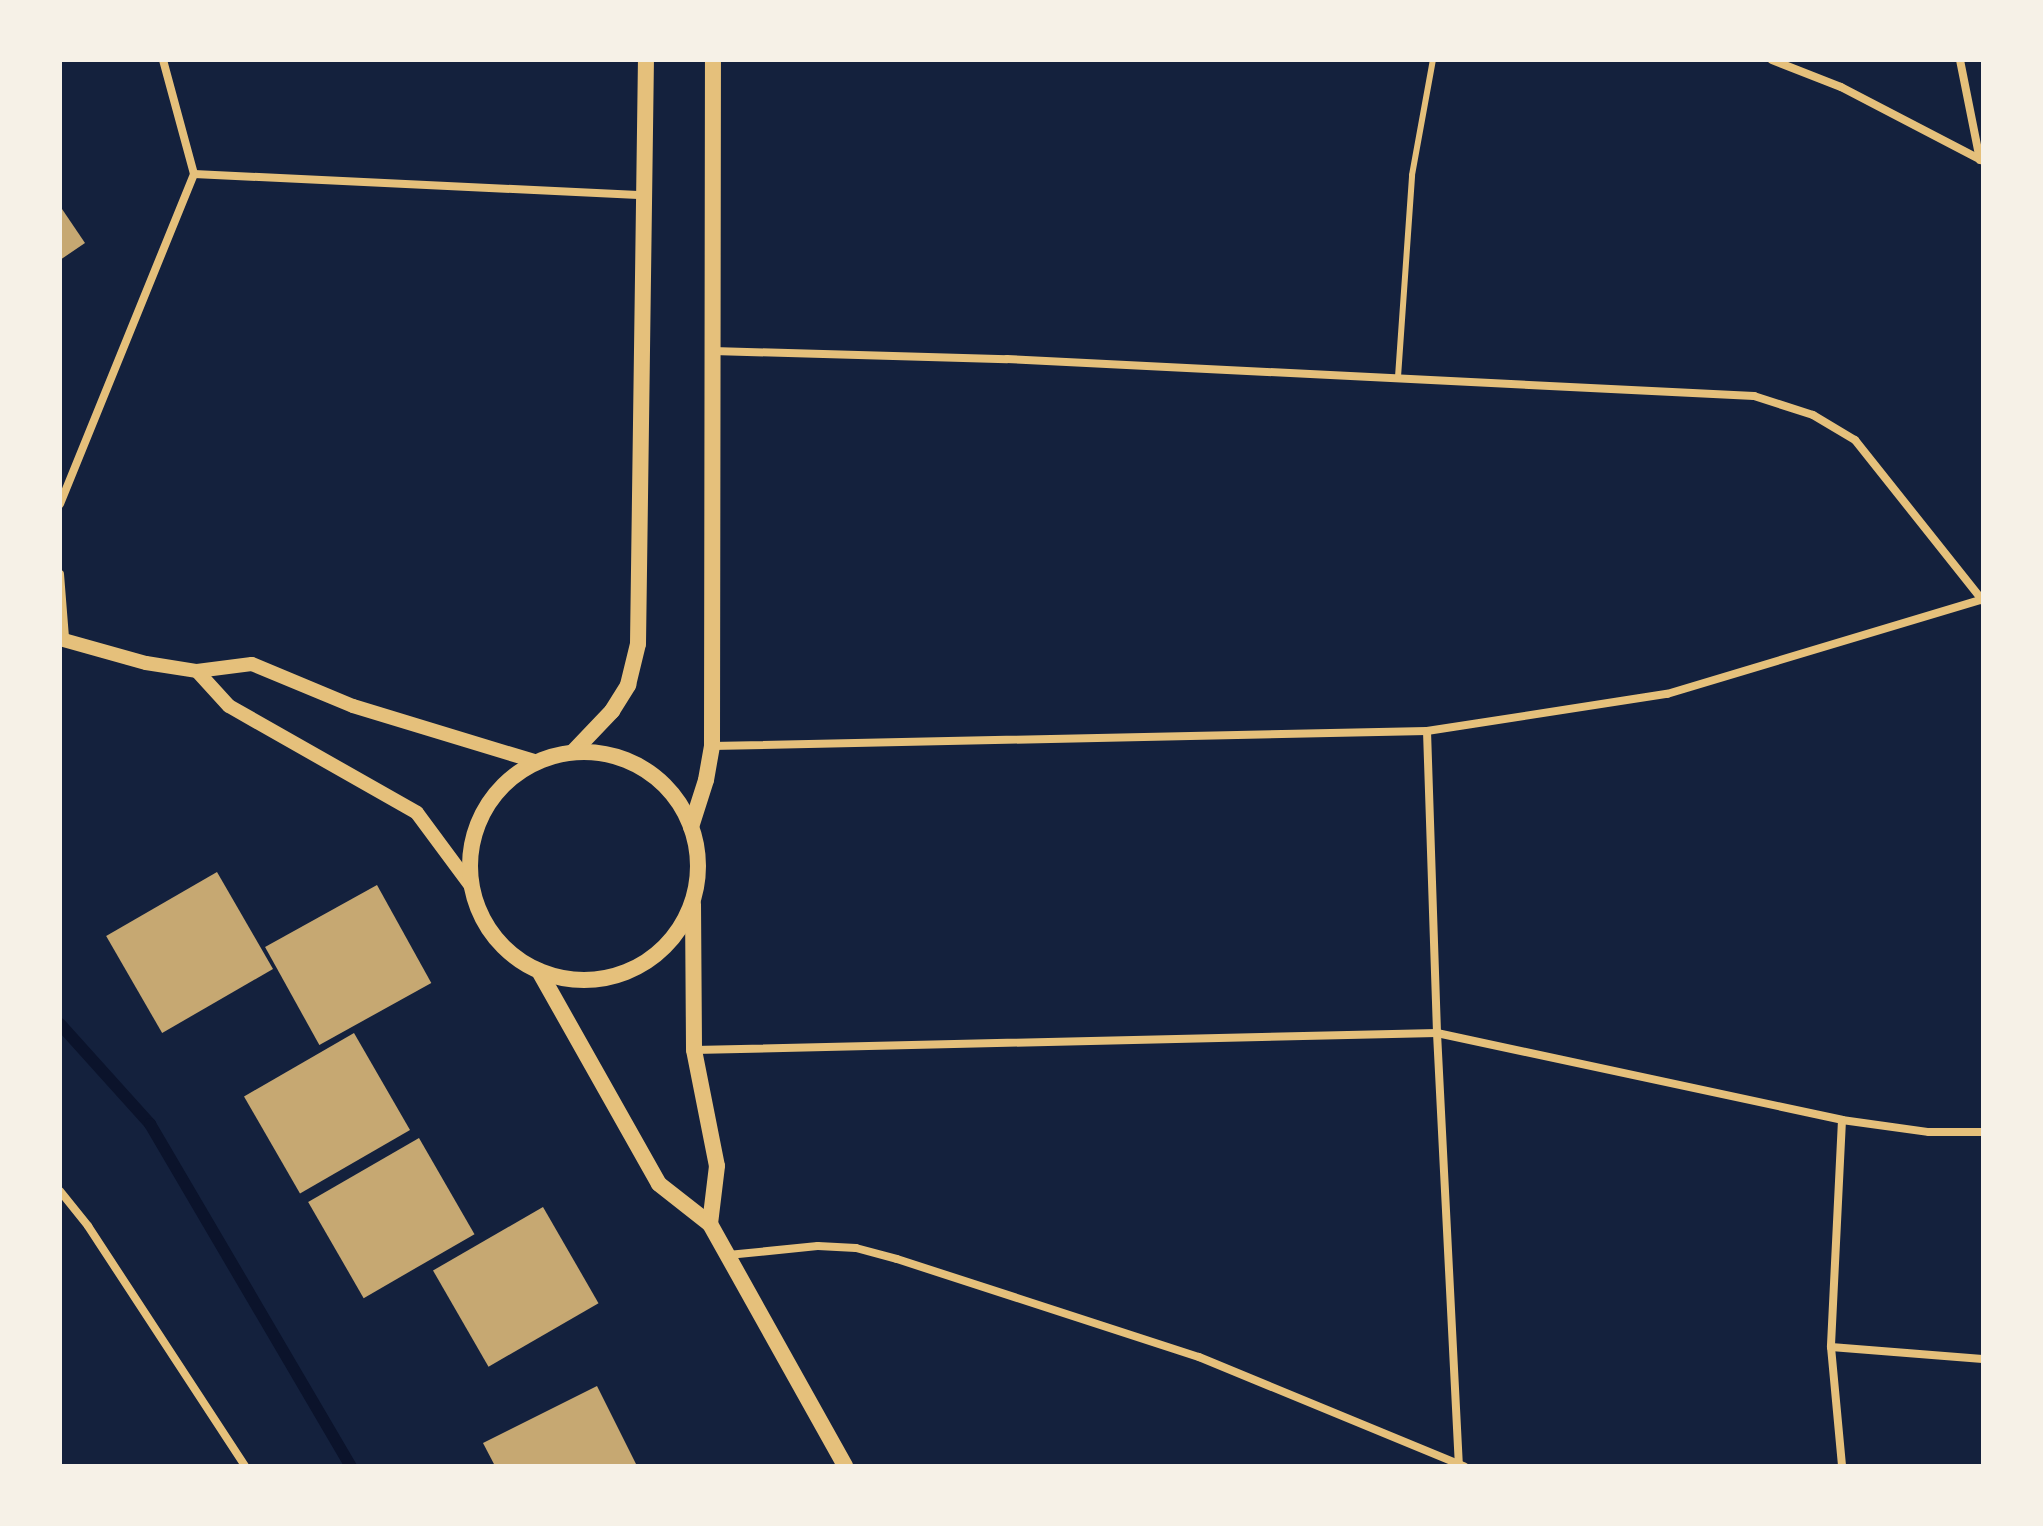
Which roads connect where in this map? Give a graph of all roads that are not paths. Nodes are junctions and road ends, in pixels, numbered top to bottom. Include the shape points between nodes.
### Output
1 (163, 60) edge
2 (646, 60) edge
3 (713, 60) edge
4 (1433, 60) edge
5 (1772, 60) edge
6 (1960, 60) edge
7 (1982, 160) edge
8 (194, 174) junction
9 (644, 195) junction
10 (713, 351) junction
11 (1398, 377) junction
12 (60, 504) edge
13 (60, 574) edge
14 (1983, 600) edge
15 (62, 639) edge
16 (197, 671) junction
17 (1427, 731) junction
18 (712, 746) junction
19 (573, 752) junction
20 (537, 762) junction
21 (691, 827) junction
22 (471, 886) junction
23 (693, 901) junction
24 (539, 971) junction
25 (1437, 1033) junction
26 (694, 1050) junction
27 (1842, 1120) junction
28 (1983, 1132) edge
29 (60, 1191) edge
30 (710, 1224) junction
31 (728, 1255) junction
32 (1831, 1347) junction
33 (1983, 1359) edge
34 (1462, 1465) edge
35 (245, 1466) edge
36 (845, 1466) edge
37 (1842, 1466) edge

1 - 8 street
2 - 9 main road
3 - 10 main road
4 - 11 lane via 1412,175
5 - 7 street via 1841,87
6 - 7 street
8 - 9 street
8 - 12 street
9 - 19 main road via 638,644 628,685 612,711
10 - 11 street
10 - 18 main road
11 - 14 street via 1723,393 1784,403 1855,440
13 - 15 street
14 - 17 street via 1667,694
15 - 16 street
16 - 20 street via 252,664 353,706
16 - 22 street via 229,706 417,813
17 - 18 street
17 - 25 street
18 - 21 main road
19 - 20 main road
19 - 21 main road via 611,755 645,770 673,795
20 - 22 main road via 506,782 483,812 470,848
21 - 23 main road via 699,864
22 - 24 main road via 483,921 507,951
23 - 24 main road via 676,935 648,961 614,977 576,980
23 - 26 main road
24 - 30 main road via 659,1184
25 - 26 street
25 - 27 street
25 - 34 street
26 - 30 main road via 717,1166
27 - 28 street via 1929,1132
27 - 32 street
29 - 35 street
30 - 31 main road
31 - 34 street via 818,1246 856,1248 897,1259 1199,1357
31 - 36 main road
32 - 33 street
32 - 37 street

